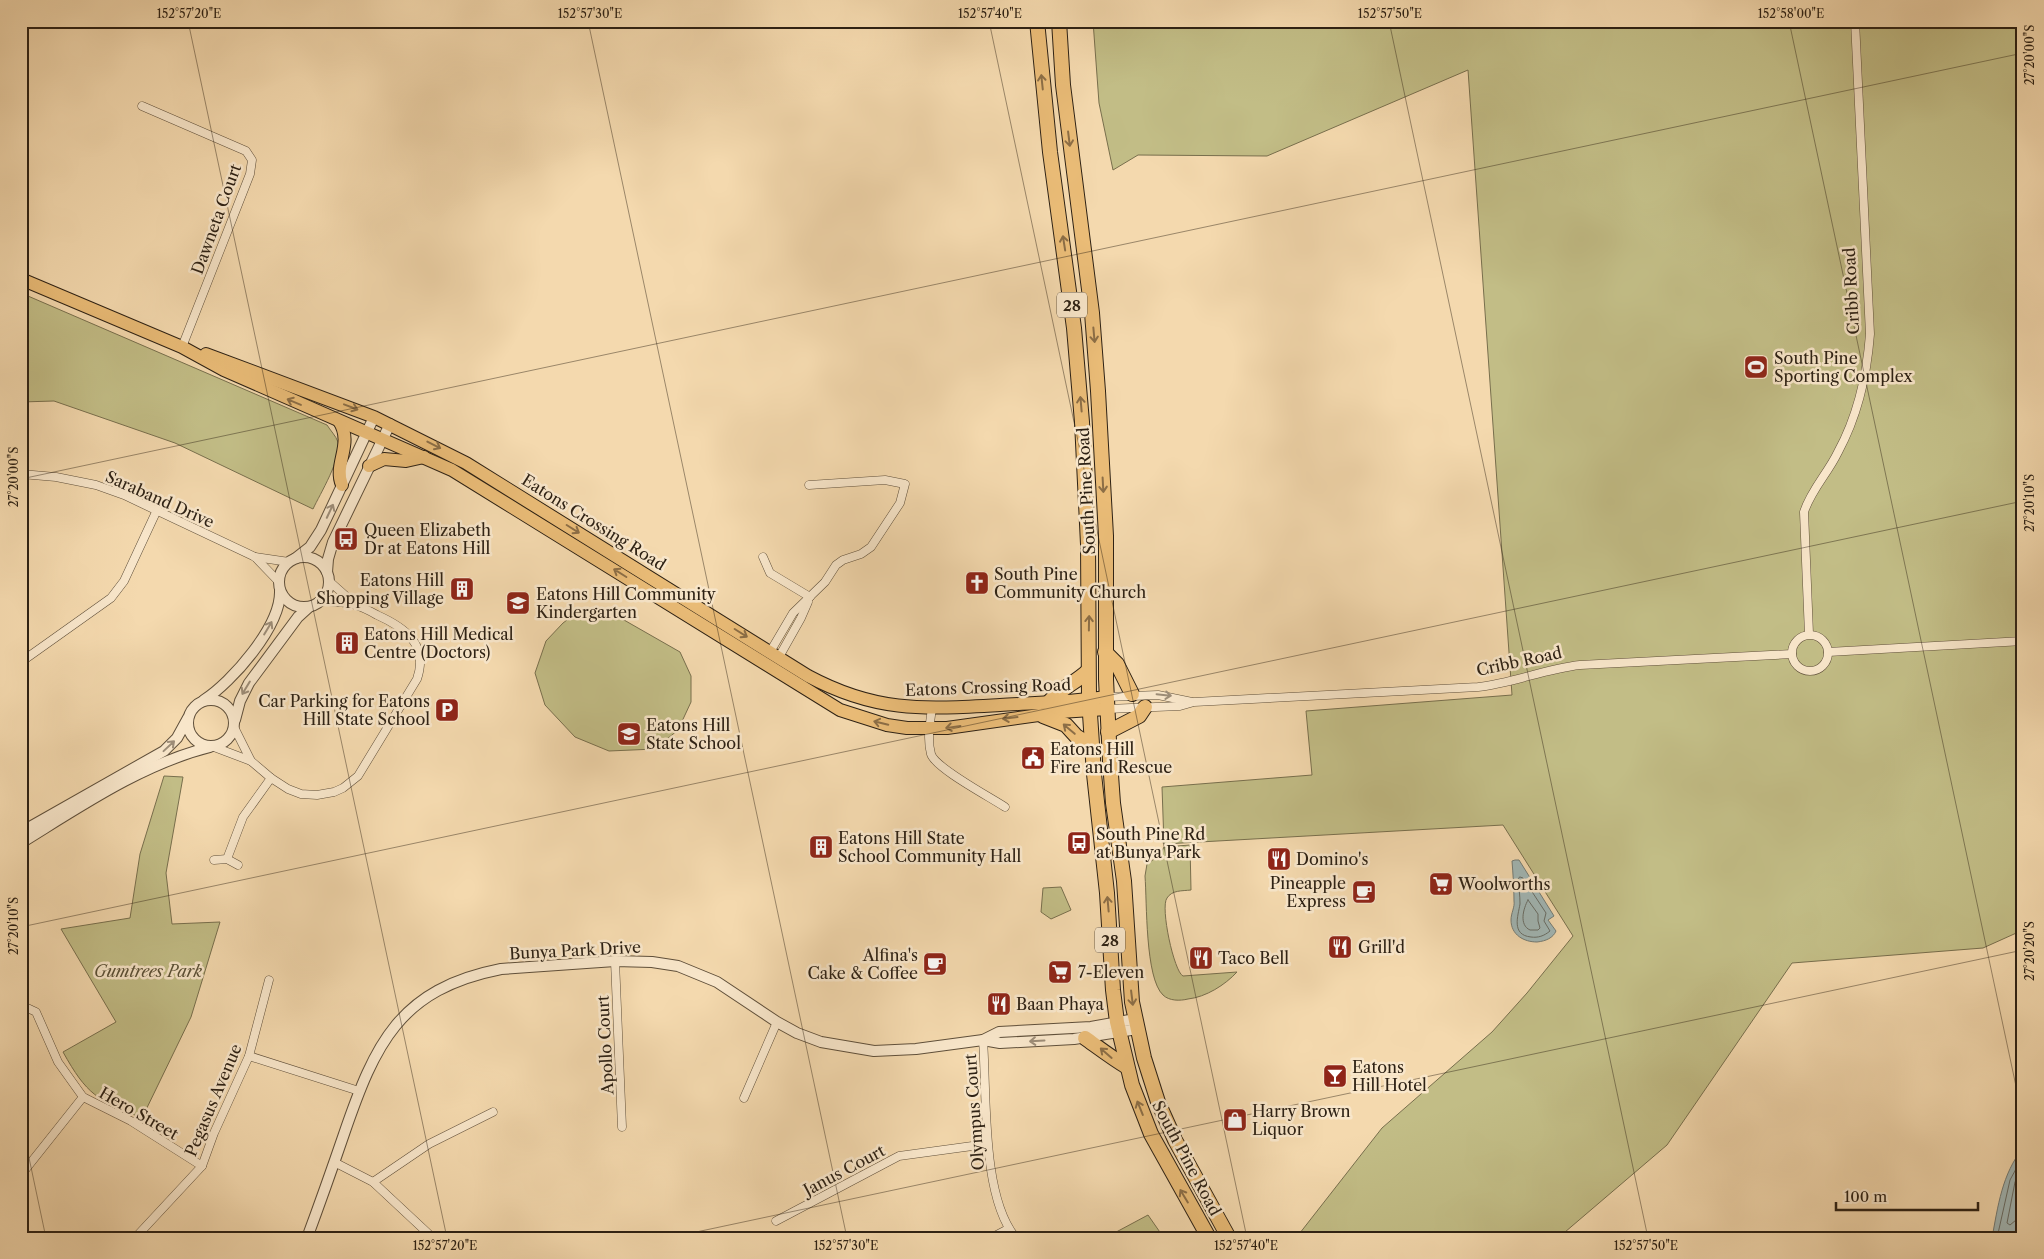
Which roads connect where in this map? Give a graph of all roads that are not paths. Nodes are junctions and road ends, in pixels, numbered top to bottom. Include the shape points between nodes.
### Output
1 (1037, 21) edge
2 (1059, 21) edge
3 (1855, 21) edge
4 (142, 106) dead end
5 (21, 279) edge
6 (182, 346) junction
7 (374, 417) junction
8 (339, 421) junction
9 (390, 424) junction
10 (368, 433) junction
11 (381, 439) junction
12 (424, 457) junction
13 (369, 466) junction
14 (21, 474) edge
15 (342, 485) junction
16 (809, 485) dead end
17 (157, 510) junction
18 (763, 557) dead end
19 (254, 558) junction
20 (293, 560) junction
21 (328, 576) junction
22 (280, 587) junction
23 (810, 598) junction
24 (320, 601) junction
25 (356, 605) junction
26 (309, 607) junction
27 (1810, 634) junction
28 (2023, 641) edge
29 (1105, 652) junction
30 (1828, 652) junction
31 (774, 654) junction
32 (1792, 654) junction
33 (21, 662) edge
34 (1088, 671) junction
35 (1132, 694) junction
36 (201, 702) junction
37 (1049, 702) junction
38 (1194, 702) junction
39 (1107, 703) junction
40 (1090, 705) junction
41 (1146, 707) junction
42 (932, 708) junction
43 (1043, 716) junction
44 (188, 718) junction
45 (235, 725) junction
46 (929, 729) junction
47 (1108, 732) junction
48 (212, 746) junction
49 (1092, 746) junction
50 (251, 760) junction
51 (270, 778) junction
52 (1005, 807) dead end
53 (21, 832) edge
54 (21, 843) edge
55 (227, 859) junction
56 (214, 860) dead end
57 (238, 865) dead end
58 (614, 962) junction
59 (269, 980) dead end
60 (21, 1005) edge
61 (777, 1022) junction
62 (1136, 1024) junction
63 (1118, 1028) junction
64 (1085, 1038) junction
65 (982, 1040) junction
66 (249, 1056) junction
67 (1127, 1067) junction
68 (359, 1092) junction
69 (83, 1097) junction
70 (744, 1098) dead end
71 (493, 1112) dead end
72 (622, 1127) dead end
73 (987, 1144) junction
74 (334, 1162) junction
75 (202, 1166) junction
76 (21, 1175) edge
77 (373, 1182) junction
78 (776, 1221) dead end
79 (1008, 1229) junction
80 (135, 1238) edge
81 (307, 1238) edge
82 (433, 1238) edge
83 (991, 1238) edge
84 (1016, 1238) edge
85 (1209, 1238) edge
86 (1230, 1238) edge

34 -> 1 highway, South Pine Road / 28 via 1089,576 1082,422
2 -> 29 highway, South Pine Road / 28 via 1063,85 1091,304 1098,391 1106,536
3 - 27 street, Cribb Road via 1870,334 1867,366 1850,427 1804,512
4 - 6 street, Dawneta Court via 246,151 252,160 250,174
5 - 6 main road, Eatons Crossing Road
6 -> 7 main road, Eatons Crossing Road
8 -> 6 main road, Eatons Crossing Road via 224,370
7 - 9 main road, Eatons Crossing Road
7 - 10 street
8 - 10 main road, Eatons Crossing Road
8 - 15 main road via 346,436 340,478
9 - 11 street
9 -> 31 main road, Eatons Crossing Road via 466,462
10 - 11 main road, Eatons Crossing Road
10 - 15 street
11 - 12 main road, Eatons Crossing Road
11 - 13 street
12 - 13 main road via 406,461 384,458
46 -> 12 main road, Eatons Crossing Road via 886,725 840,710 469,479
13 - 21 street via 333,542
14 - 17 street, Saraband Drive via 56,477 96,486 124,494
20 -> 15 street via 315,541
16 - 23 street via 884,480 905,484 900,503 871,547 836,565
17 - 19 street, Saraband Drive
17 - 33 street via 124,581 111,598
18 - 23 street via 770,573
19 - 20 street, Saraband Drive
19 - 22 street, Saraband Drive
20 - 21 street via 311,558 323,566
20 - 22 street via 284,567
21 - 24 street via 325,595
21 - 25 street
22 - 26 street via 289,602
36 -> 22 street via 218,691 262,638 276,613
23 - 31 street via 793,613
24 - 25 street
24 - 26 street
25 - 51 street via 395,623 411,637 419,650 421,662 417,679 358,776 343,788 324,795 301,794
26 -> 45 street via 298,617 246,688
27 - 30 street via 1824,642
27 - 32 street via 1795,642
28 - 30 street
29 - 35 highway via 1117,664
29 - 39 highway, South Pine Road / 28
30 - 32 street via 1820,668 1808,671 1796,665
31 - 42 main road, Eatons Crossing Road via 829,687 853,696 895,706
32 - 38 street, Cribb Road via 1580,665 1478,687
34 - 37 highway via 1074,684 1058,691
34 - 40 highway, South Pine Road / 28
35 -> 38 street, Cribb Road via 1169,696
35 - 39 street, Cribb Road
36 - 44 street
36 - 45 street via 213,700 224,704 232,712
37 - 40 main road, Eatons Crossing Road
37 - 42 main road, Eatons Crossing Road
38 - 41 street, Cribb Road via 1180,706
39 - 40 main road, Cribb Road
39 - 41 street, Cribb Road
39 - 47 highway, South Pine Road / 28
40 - 43 main road, Eatons Crossing Road
40 - 49 highway, South Pine Road / 28
41 - 47 highway via 1139,716
42 - 46 street
43 -> 46 main road, Eatons Crossing Road
49 -> 43 highway via 1066,725
44 - 48 street via 193,738
53 -> 44 street via 164,751 177,738
45 - 48 street via 226,742
45 - 50 street
46 - 52 street via 931,756 941,767
47 -> 62 highway, South Pine Road / 28
48 - 50 street
48 - 54 street via 162,762
63 -> 49 highway, South Pine Road / 28
50 - 51 street
51 - 55 street via 243,817
55 - 56 street
55 - 57 street
58 - 61 street, Bunya Park Drive via 678,966 733,992
58 - 68 street, Bunya Park Drive via 501,969 446,987 416,1006 395,1026 378,1050
58 - 72 street, Apollo Court
59 - 66 street, Pegasus Avenue
60 - 69 street, Hero Street via 36,1012 58,1062
61 - 65 street, Bunya Park Drive via 822,1042 874,1051
61 - 70 street
62 - 63 street, Bunya Park Drive
62 - 86 highway, South Pine Road / 28 via 1151,1084 1166,1120
63 - 64 street, Bunya Park Drive
63 - 65 street, Bunya Park Drive via 999,1032
63 - 67 highway, South Pine Road / 28
64 -> 65 street, Bunya Park Drive via 1000,1043
67 -> 64 highway
65 - 73 street, Olympus Court
66 - 68 street
66 - 75 street, Pegasus Avenue
85 -> 67 highway, South Pine Road / 28 via 1151,1134
68 - 74 street, Bunya Park Drive
69 - 75 street, Hero Street
69 - 76 street
71 - 77 street via 429,1144
73 - 78 street, Janus Court via 899,1156
73 - 79 street, Olympus Court via 999,1203
74 - 77 street
74 - 81 street, Bunya Park Drive
75 - 80 street, Pegasus Avenue
77 - 82 street
79 - 83 street
79 - 84 street, Olympus Court

